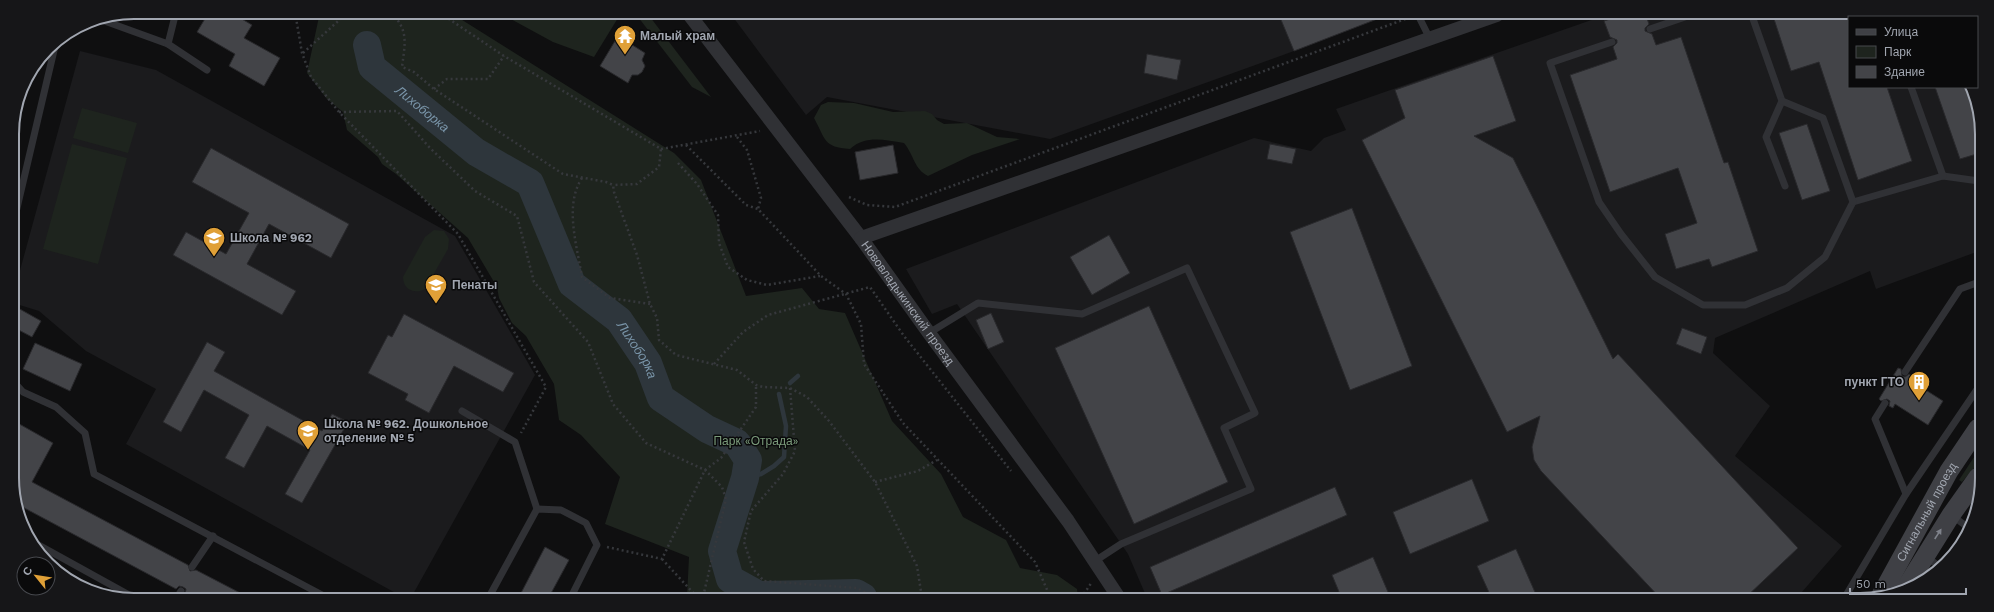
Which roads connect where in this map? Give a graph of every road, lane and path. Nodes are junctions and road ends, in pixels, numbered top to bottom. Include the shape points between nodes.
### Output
1 (174, 19) edge
2 (296, 19) edge
3 (340, 19) edge
4 (398, 19) edge
5 (449, 19) edge
6 (693, 19) edge
7 (1406, 19) edge
8 (1420, 19) edge
9 (1485, 19) edge
10 (1679, 19) edge
11 (1753, 19) edge
12 (107, 22) edge
13 (1650, 29) dead end
14 (1430, 39) junction
15 (1612, 42) dead end
16 (168, 44) junction
17 (54, 51) edge
18 (302, 53) junction
19 (504, 56) junction
20 (207, 70) dead end
21 (1911, 88) edge
22 (434, 89) junction
23 (1782, 101) junction
24 (338, 112) junction
25 (760, 131) dead end
26 (737, 137) junction
27 (686, 145) junction
28 (661, 149) junction
29 (678, 163) dead end
30 (1942, 176) junction
31 (582, 178) junction
32 (1975, 180) edge
33 (613, 185) junction
34 (1785, 186) dead end
35 (19, 199) edge
36 (1853, 202) junction
37 (867, 205) dead end
38 (758, 209) junction
39 (861, 238) junction
40 (821, 276) junction
41 (1975, 283) edge
42 (846, 294) junction
43 (650, 304) junction
44 (929, 333) junction
45 (714, 364) junction
46 (1906, 372) dead end
47 (756, 385) junction
48 (19, 388) edge
49 (790, 388) junction
50 (1975, 392) edge
51 (1885, 403) dead end
52 (462, 411) dead end
53 (1975, 433) edge
54 (515, 442) junction
55 (937, 460) junction
56 (705, 470) junction
57 (1016, 477) dead end
58 (1975, 481) edge
59 (875, 482) junction
60 (1906, 494) junction
61 (537, 509) junction
62 (1950, 515) junction
63 (1965, 525) edge
64 (212, 536) junction
65 (597, 545) junction
66 (41, 547) edge
67 (1924, 556) junction
68 (662, 559) junction
69 (1095, 561) junction
70 (1935, 564) edge
71 (192, 567) dead end
72 (1088, 577) dead end
73 (1909, 582) edge
74 (1092, 583) dead end
75 (1883, 591) edge
76 (124, 592) edge
77 (318, 593) edge
78 (491, 593) edge
79 (573, 593) edge
80 (693, 593) edge
81 (704, 593) edge
82 (866, 593) edge
83 (921, 593) edge
84 (1048, 593) edge
85 (1116, 593) edge
86 (1847, 593) edge

1 - 16 lane
2 - 18 path
3 - 18 path
4 - 22 path via 402,23 405,40 402,66 414,72
5 - 19 path
6 - 39 street, Нововладыкинский проезд
7 - 37 path via 895,207
8 - 14 lane
9 - 14 street
10 - 13 lane
11 - 23 lane
12 - 16 lane
14 - 39 street
15 - 36 lane via 1550,63 1599,202 1654,277 1703,305 1745,305 1787,288 1825,257
16 - 20 lane
17 - 35 lane
18 - 24 path via 310,77
19 - 22 path via 488,79 447,79
19 - 28 path
21 - 30 lane
22 - 31 path via 563,174
23 - 34 lane via 1766,137
23 - 36 lane via 1823,118
24 - 54 path via 458,234 546,386
24 - 56 path via 397,111 430,148 475,190 517,216 534,282 588,342 613,404 646,443
25 - 26 path
26 - 27 path
26 - 38 path via 747,150 759,191 761,198
27 - 28 path
27 - 38 path via 746,206
28 - 33 path via 659,167 637,184
29 - 40 path via 697,184 718,215 719,243 728,267 747,280 767,285
30 - 32 lane
30 - 36 lane
31 - 33 path
31 - 43 path via 576,187 574,225 582,277 610,298
33 - 43 path via 637,255
38 - 40 path
39 - 44 street, Нововладыкинский проезд
40 - 42 path
41 - 46 lane via 1960,289
42 - 45 path via 768,315 743,332
42 - 55 path via 861,324 864,364 903,422
42 - 57 path via 870,287 904,336
43 - 45 path via 657,318 659,340 676,355
44 - 69 street, Нововладыкинский проезд
44 - 69 lane via 978,303 1082,314 1187,268 1255,414 1224,428 1251,489 1121,544
45 - 47 path via 737,370
47 - 49 path via 763,388
47 - 56 path via 756,407 721,458
48 - 64 lane via 23,392 56,407 85,433 94,474
49 - 59 path via 807,397 829,421
49 - 82 path via 794,451 783,474 751,511 744,542 753,569 764,581 857,588
50 - 60 lane
51 - 60 lane via 1875,419
52 - 54 lane
53 - 75 main road, Сигнальный проезд
54 - 61 lane
55 - 59 path via 918,471
55 - 84 path via 1035,562
56 - 68 path
56 - 81 path via 722,487 726,499
58 - 62 main road, Сигнальный проезд
59 - 83 path via 917,566
60 - 86 lane
61 - 65 lane via 561,510 586,523
61 - 78 lane
62 - 63 lane
67 -> 62 main road, Сигнальный проезд
64 - 71 lane
64 - 77 lane
65 - 68 path
65 - 79 lane
66 - 76 lane
67 - 70 lane
67 - 73 main road, Сигнальный проезд
68 - 80 path
69 - 85 street, Нововладыкинский проезд
72 - 74 path

